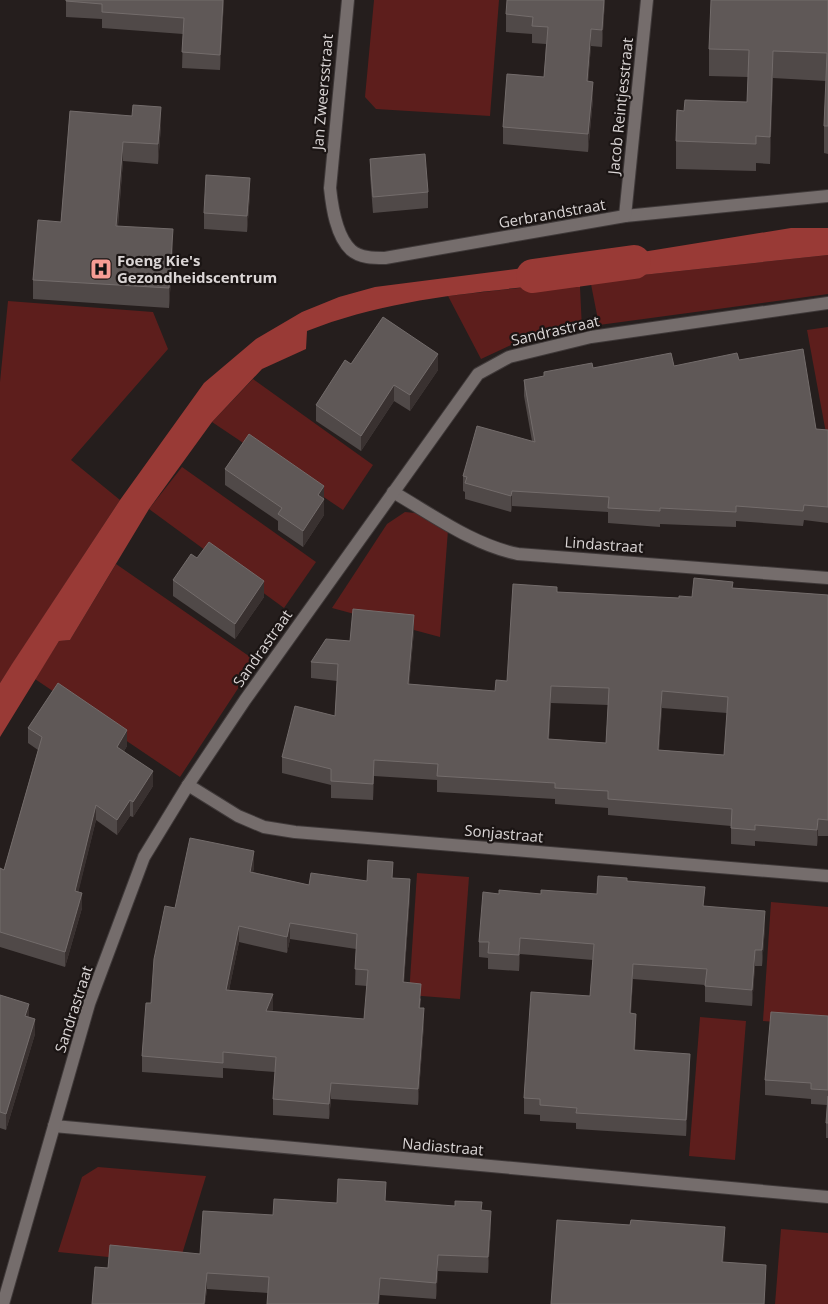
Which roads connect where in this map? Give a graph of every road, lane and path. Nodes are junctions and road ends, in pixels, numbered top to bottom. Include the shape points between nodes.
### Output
1 (348, 0) edge
2 (648, 0) edge
3 (330, 188) joint
4 (828, 196) edge
5 (626, 216) junction
6 (828, 303) edge
7 (393, 492) junction
8 (828, 578) edge
9 (188, 784) junction
10 (828, 876) edge
11 (54, 1126) junction
12 (828, 1197) edge
13 (3, 1304) edge

1 - 3 street, Jan Zweersstraat
2 - 5 street, Jacob Reintjesstraat
3 - 5 street, Gerbrandstraat via 332,213 341,232 351,250 368,258 404,255
4 - 5 street, Gerbrandstraat
6 - 7 street, Sandrastraat via 591,337 509,357 478,374
7 - 8 street, Lindastraat via 478,541 511,553
7 - 9 street, Sandrastraat
9 - 10 street, Sonjastraat via 238,816 264,826 296,832
9 - 11 street, Sandrastraat via 144,858 89,1004
11 - 12 street, Nadiastraat
11 - 13 street, Sandrastraat

